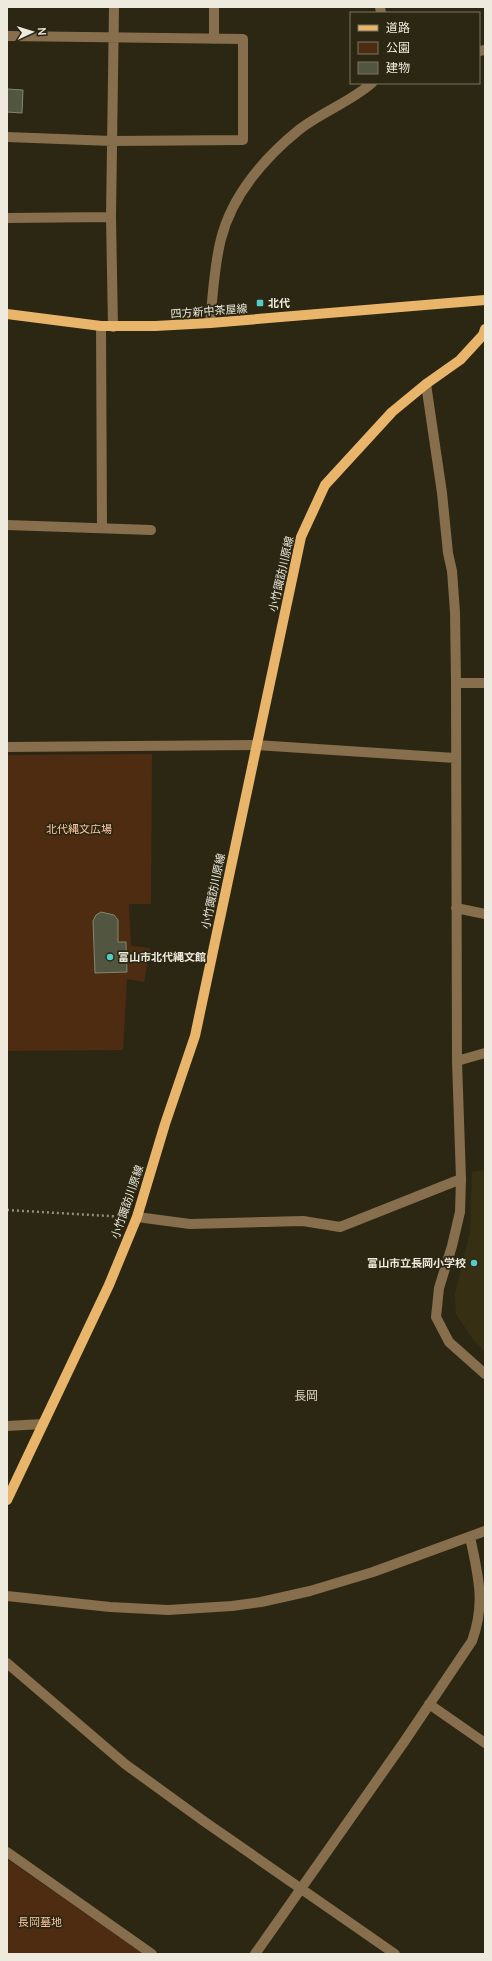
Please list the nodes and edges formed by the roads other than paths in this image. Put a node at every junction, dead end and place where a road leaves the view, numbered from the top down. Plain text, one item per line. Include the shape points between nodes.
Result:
1 (114, 7) edge
2 (214, 7) edge
3 (7, 36) edge
4 (113, 38) junction
5 (214, 39) junction
6 (371, 84) edge
7 (7, 137) edge
8 (112, 141) junction
9 (111, 217) junction
10 (7, 218) edge
11 (485, 300) edge
12 (7, 314) edge
13 (210, 323) junction
14 (102, 326) junction
15 (114, 327) junction
16 (485, 329) edge
17 (426, 384) junction
18 (7, 525) edge
19 (102, 527) junction
20 (151, 530) dead end
21 (456, 683) junction
22 (485, 683) edge
23 (256, 745) junction
24 (7, 747) edge
25 (455, 758) junction
26 (456, 908) junction
27 (485, 914) edge
28 (485, 1053) edge
29 (457, 1061) junction
30 (461, 1179) junction
31 (137, 1217) junction
32 (485, 1374) edge
33 (43, 1424) junction
34 (7, 1426) edge
35 (7, 1500) edge
36 (485, 1531) edge
37 (470, 1537) junction
38 (7, 1596) edge
39 (482, 1603) edge
40 (7, 1663) edge
41 (429, 1704) junction
42 (485, 1743) edge
43 (7, 1852) edge
44 (301, 1889) junction
45 (152, 1954) edge
46 (255, 1954) edge
47 (395, 1954) edge

1 - 4 street
2 - 5 street
3 - 4 street
4 - 5 street
4 - 8 street
5 - 8 street via 243,39 243,140
6 - 13 street via 301,129 268,159 235,201 221,238
7 - 8 street
8 - 9 street
9 - 10 street
9 - 15 street
11 - 13 main road, 四方新中茶屋線
12 - 14 main road, 四方新中茶屋線
13 - 15 main road, 四方新中茶屋線
14 - 15 main road, 四方新中茶屋線
14 - 19 street
16 - 17 main road, 小竹諏訪川原線 via 483,335 460,360
17 - 21 street via 452,571
17 - 23 main road, 小竹諏訪川原線 via 392,412 325,485 301,537
18 - 19 street
19 - 20 street
21 - 22 street
21 - 25 street
23 - 24 street
23 - 25 street
23 - 31 main road, 小竹諏訪川原線 via 195,1036
25 - 26 street
26 - 27 street
26 - 29 street
28 - 29 street
29 - 30 street
30 - 31 street via 340,1227 303,1221 190,1224
30 - 32 street via 460,1212 439,1288 436,1317 449,1342
31 - 33 main road, 小竹諏訪川原線 via 109,1285
33 - 34 street
33 - 35 main road, 小竹諏訪川原線
36 - 37 street
37 - 38 street via 373,1572 310,1591 232,1606 168,1610 110,1607
37 - 39 street
39 - 41 street via 472,1641
40 - 44 street via 125,1764
41 - 42 street
41 - 44 street
43 - 45 street
44 - 46 street
44 - 47 street

